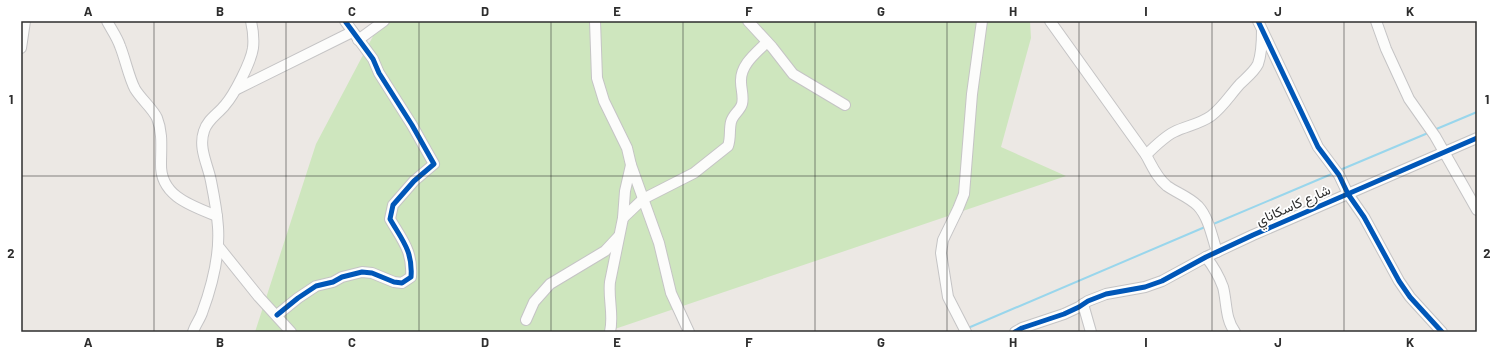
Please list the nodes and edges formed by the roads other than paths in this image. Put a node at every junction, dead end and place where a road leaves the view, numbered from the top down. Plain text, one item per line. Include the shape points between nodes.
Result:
1 (107, 21) edge
2 (251, 21) edge
3 (345, 21) edge
4 (384, 21) edge
5 (595, 21) edge
6 (748, 21) edge
7 (982, 21) edge
8 (1050, 21) edge
9 (1376, 21) edge
10 (1260, 25) edge
11 (24, 28) edge
12 (352, 32) junction
13 (358, 40) junction
14 (767, 42) junction
15 (21, 48) edge
16 (237, 89) junction
17 (845, 105) dead end
18 (1477, 138) edge
19 (1444, 152) junction
20 (1146, 155) junction
21 (631, 165) junction
22 (1348, 194) junction
23 (643, 199) junction
24 (1477, 210) edge
25 (217, 216) junction
26 (622, 218) junction
27 (619, 236) junction
28 (218, 246) junction
29 (1217, 252) junction
30 (1206, 257) junction
31 (1083, 304) junction
32 (277, 315) junction
33 (526, 320) dead end
34 (193, 332) edge
35 (291, 332) edge
36 (610, 332) edge
37 (689, 332) edge
38 (966, 332) edge
39 (1015, 332) edge
40 (1091, 332) edge
41 (1235, 332) edge
42 (1442, 332) edge

1 - 25 street via 119,43 134,87 156,117 162,145 160,165 169,189 179,200
2 - 16 street via 252,50
3 - 12 street
4 - 13 street
5 - 21 street via 597,78 604,101 625,144
6 - 14 street
7 - 38 street via 972,94 964,194 943,240 941,253 948,297
8 - 20 street
9 - 19 street via 1409,99
10 - 20 street via 1261,55 1254,71 1210,117 1174,132
10 - 22 street via 1318,147 1339,175
11 - 15 street
12 - 13 street
12 - 16 street
13 - 32 street via 395,95 434,164 414,181 393,205 390,219 406,246 412,264 411,277 402,283 372,273 362,272 342,277 316,286
14 - 17 street via 793,74
14 - 23 street via 746,64 742,72 743,102 733,117 728,146 694,173
16 - 25 street via 204,130 202,143
18 - 19 street, شارع كاسكاناي
19 - 22 street, شارع كاسكاناي
19 - 24 street
20 - 29 street via 1166,185 1199,207 1205,216
21 - 23 street
21 - 26 street
22 - 29 street, شارع كاسكاناي
22 - 42 street via 1364,217 1399,281
23 - 26 street
23 - 37 street via 659,243 671,294
25 - 28 street
26 - 27 street
27 - 33 street via 605,251 550,284 534,302
27 - 36 street via 609,292 612,313
28 - 32 street
28 - 34 street via 211,286
29 - 30 street, شارع كاسكاناي
30 - 31 street, شارع كاسكاناي via 1162,281 1145,287 1106,294
30 - 41 street via 1222,287 1228,319
31 - 39 street, شارع كاسكاناي via 1064,314
31 - 40 street
32 - 35 street

